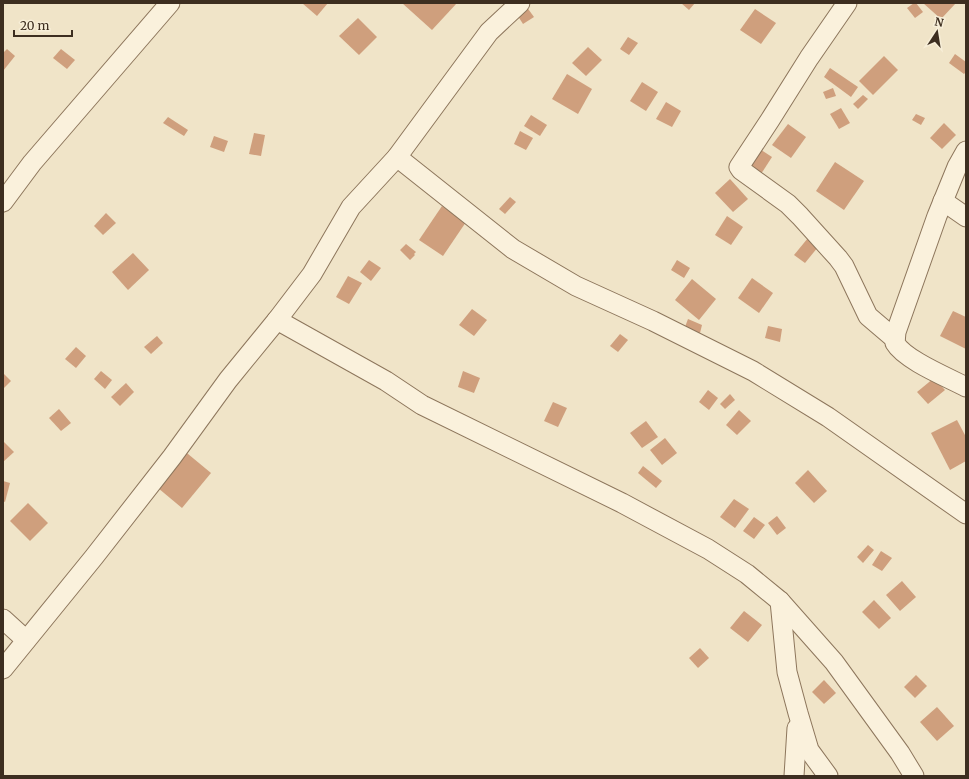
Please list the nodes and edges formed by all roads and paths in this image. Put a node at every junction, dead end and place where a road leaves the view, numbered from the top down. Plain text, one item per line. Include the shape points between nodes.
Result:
1 (170, 3) edge
2 (520, 3) edge
3 (846, 3) edge
4 (966, 151) edge
5 (397, 157) junction
6 (943, 201) junction
7 (3, 202) edge
8 (966, 217) edge
9 (277, 320) junction
10 (895, 339) junction
11 (966, 387) edge
12 (966, 514) edge
13 (780, 601) junction
14 (3, 619) edge
15 (26, 640) junction
16 (3, 669) edge
17 (798, 713) junction
18 (794, 776) edge
19 (828, 776) edge
20 (914, 776) edge

1 - 7 street via 32,163
2 - 5 street via 489,32
3 - 10 street via 739,166 788,204 815,232 844,266 868,316
4 - 6 street
5 - 9 street via 351,207 312,274
5 - 12 street via 513,249 576,286 753,371 828,417
6 - 8 street
6 - 10 street
9 - 13 street via 386,381 422,406 622,502 708,549 747,574
9 - 15 street via 228,380 98,552
10 - 11 street via 898,349
13 - 17 street via 788,672
13 - 20 street via 834,662
14 - 15 street
15 - 16 street
17 - 18 street
17 - 19 street via 809,750

